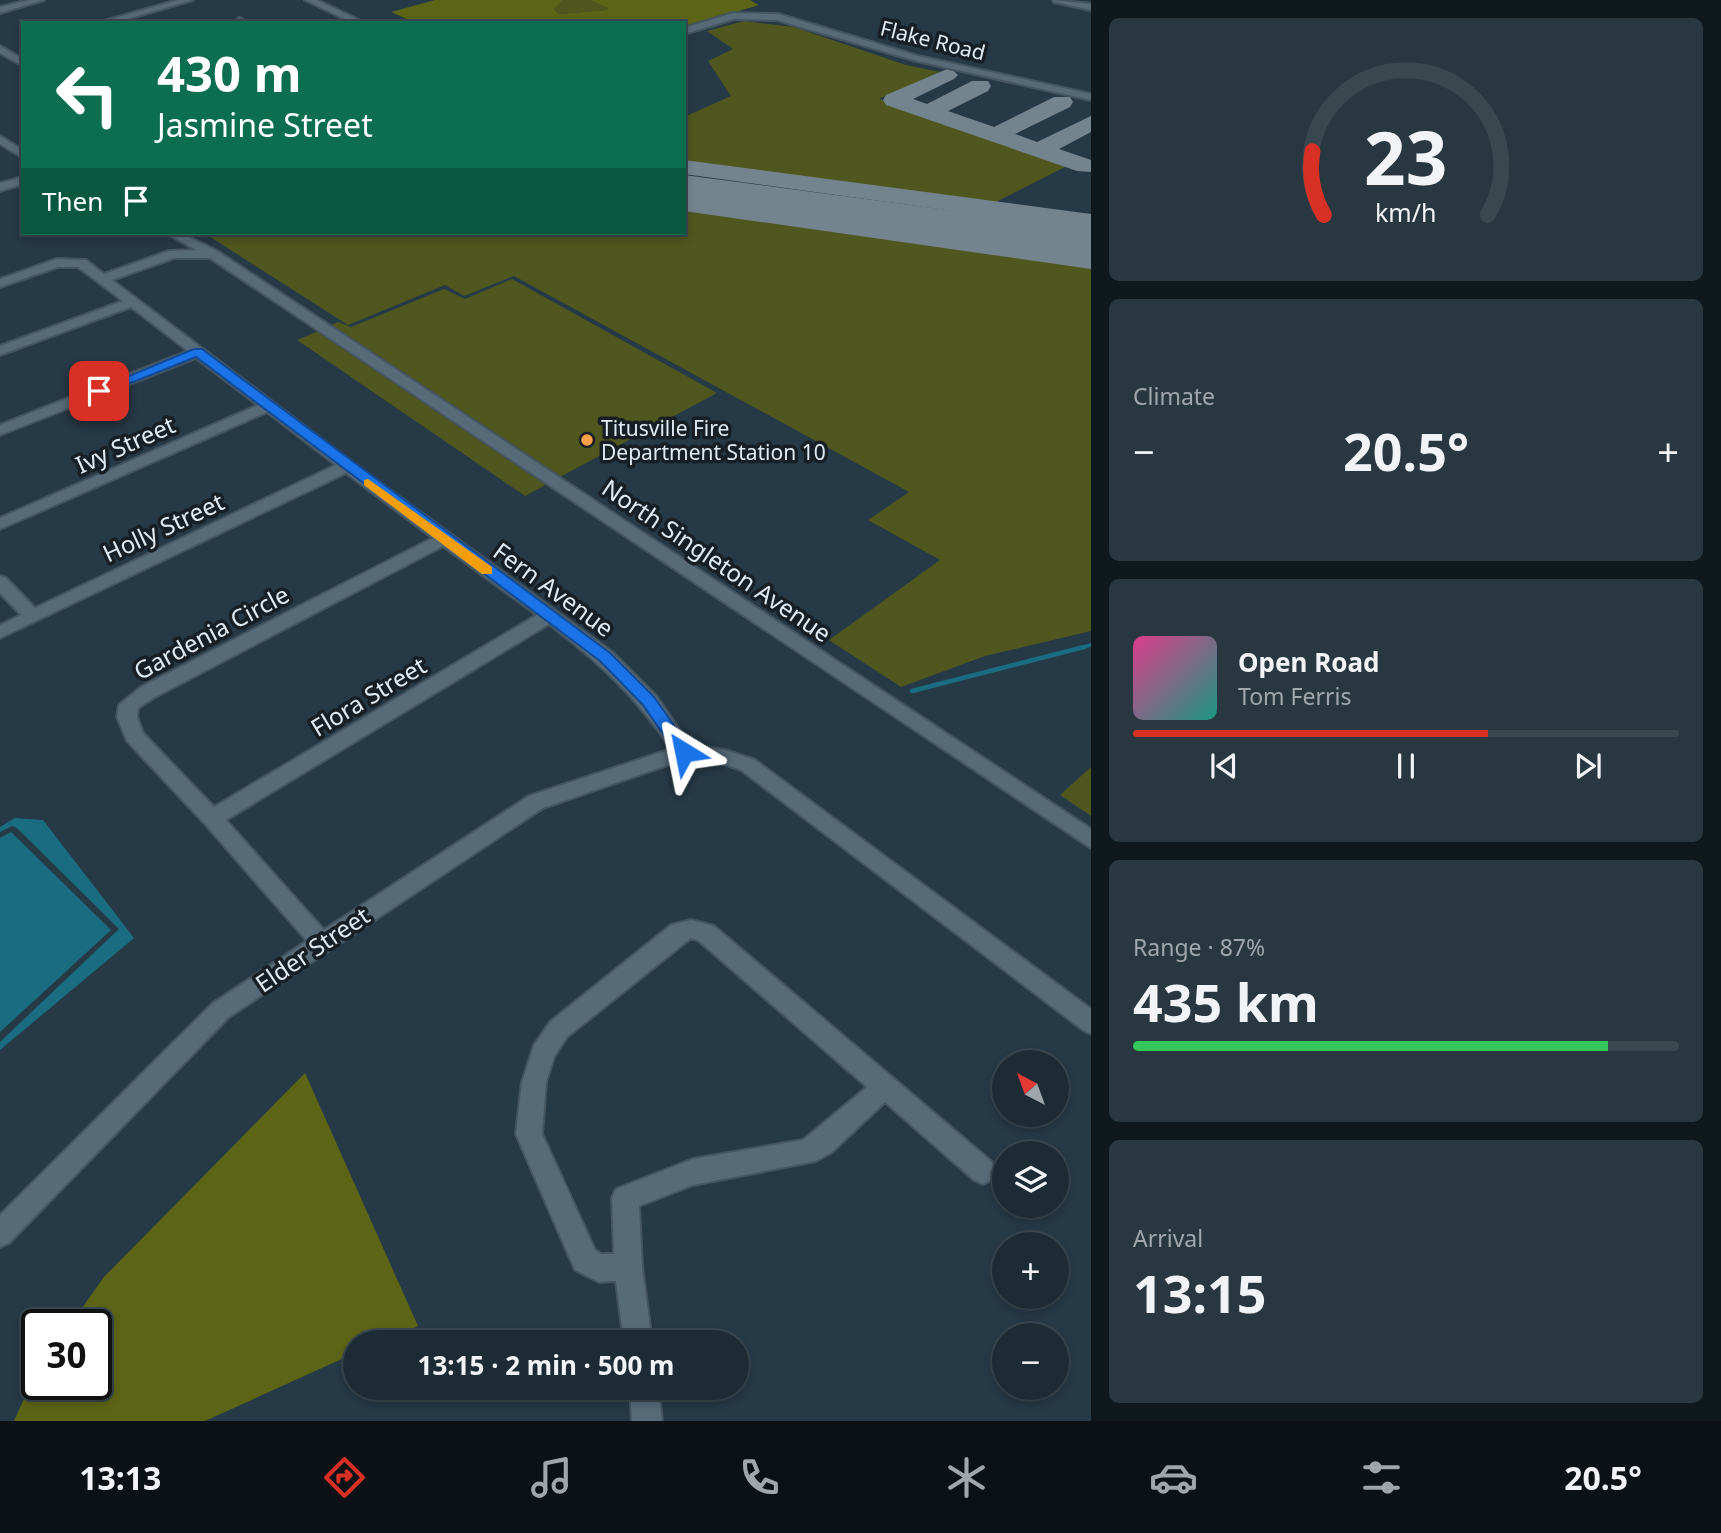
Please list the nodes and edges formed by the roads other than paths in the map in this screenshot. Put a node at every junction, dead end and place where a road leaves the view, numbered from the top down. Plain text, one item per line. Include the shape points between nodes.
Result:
1 (40, 0) edge
2 (189, 0) edge
3 (309, 0) edge
4 (1057, 0) edge
5 (1091, 7) edge
6 (0, 10) edge
7 (109, 21) edge
8 (357, 21) edge
9 (686, 30) edge
10 (11, 45) dead end
11 (0, 48) edge
12 (21, 62) edge
13 (1091, 97) edge
14 (0, 139) edge
15 (21, 154) edge
16 (0, 159) edge
17 (21, 181) edge
18 (0, 187) edge
19 (178, 235) edge
20 (173, 254) junction
21 (213, 254) junction
22 (103, 279) junction
23 (0, 283) edge
24 (133, 302) junction
25 (0, 351) edge
26 (198, 352) junction
27 (269, 406) junction
28 (0, 430) edge
29 (347, 466) junction
30 (0, 524) edge
31 (443, 539) junction
32 (0, 582) edge
33 (32, 617) junction
34 (550, 617) junction
35 (0, 632) edge
36 (684, 752) junction
37 (212, 818) junction
38 (1091, 840) edge
39 (321, 942) junction
40 (1091, 1023) edge
41 (884, 1087) junction
42 (983, 1171) dead end
43 (0, 1234) edge
44 (628, 1267) junction
45 (636, 1330) edge
46 (645, 1400) edge
47 (647, 1421) edge

1 - 6 street
2 - 7 street
3 - 8 street
4 - 5 street
9 - 13 street, Flake Road via 733,16 778,17 916,58
10 - 11 street
11 - 12 street
14 - 15 street
15 - 16 street
17 - 18 street
19 - 20 street
19 - 21 street, North Singleton Avenue
20 - 21 street
20 - 22 street
21 - 38 street, North Singleton Avenue
22 - 23 street, Fern Avenue via 81,263 57,263
22 - 24 street, Fern Avenue
24 - 25 street
24 - 26 street, Fern Avenue
26 - 27 street, Fern Avenue
26 - 28 street
27 - 29 street, Fern Avenue
27 - 30 street, Ivy Street
29 - 31 street, Fern Avenue
29 - 33 street, Holly Street
31 - 34 street, Fern Avenue
31 - 37 street, Gardenia Circle via 129,705 127,718 134,736
32 - 33 street
33 - 35 street, Holly Street
34 - 36 street, Fern Avenue via 605,657 649,701
34 - 37 street, Flora Street
36 - 39 street, Elder Street via 536,802
36 - 40 street via 748,765
37 - 39 street, Gardenia Circle
39 - 43 street, Elder Street via 221,1010
41 - 42 street
41 - 44 street via 807,1152 693,1172 625,1198
41 - 44 street via 706,933 679,932 559,1029 543,1054 534,1083 529,1134 585,1260 599,1268
44 - 45 street
46 - 47 street

